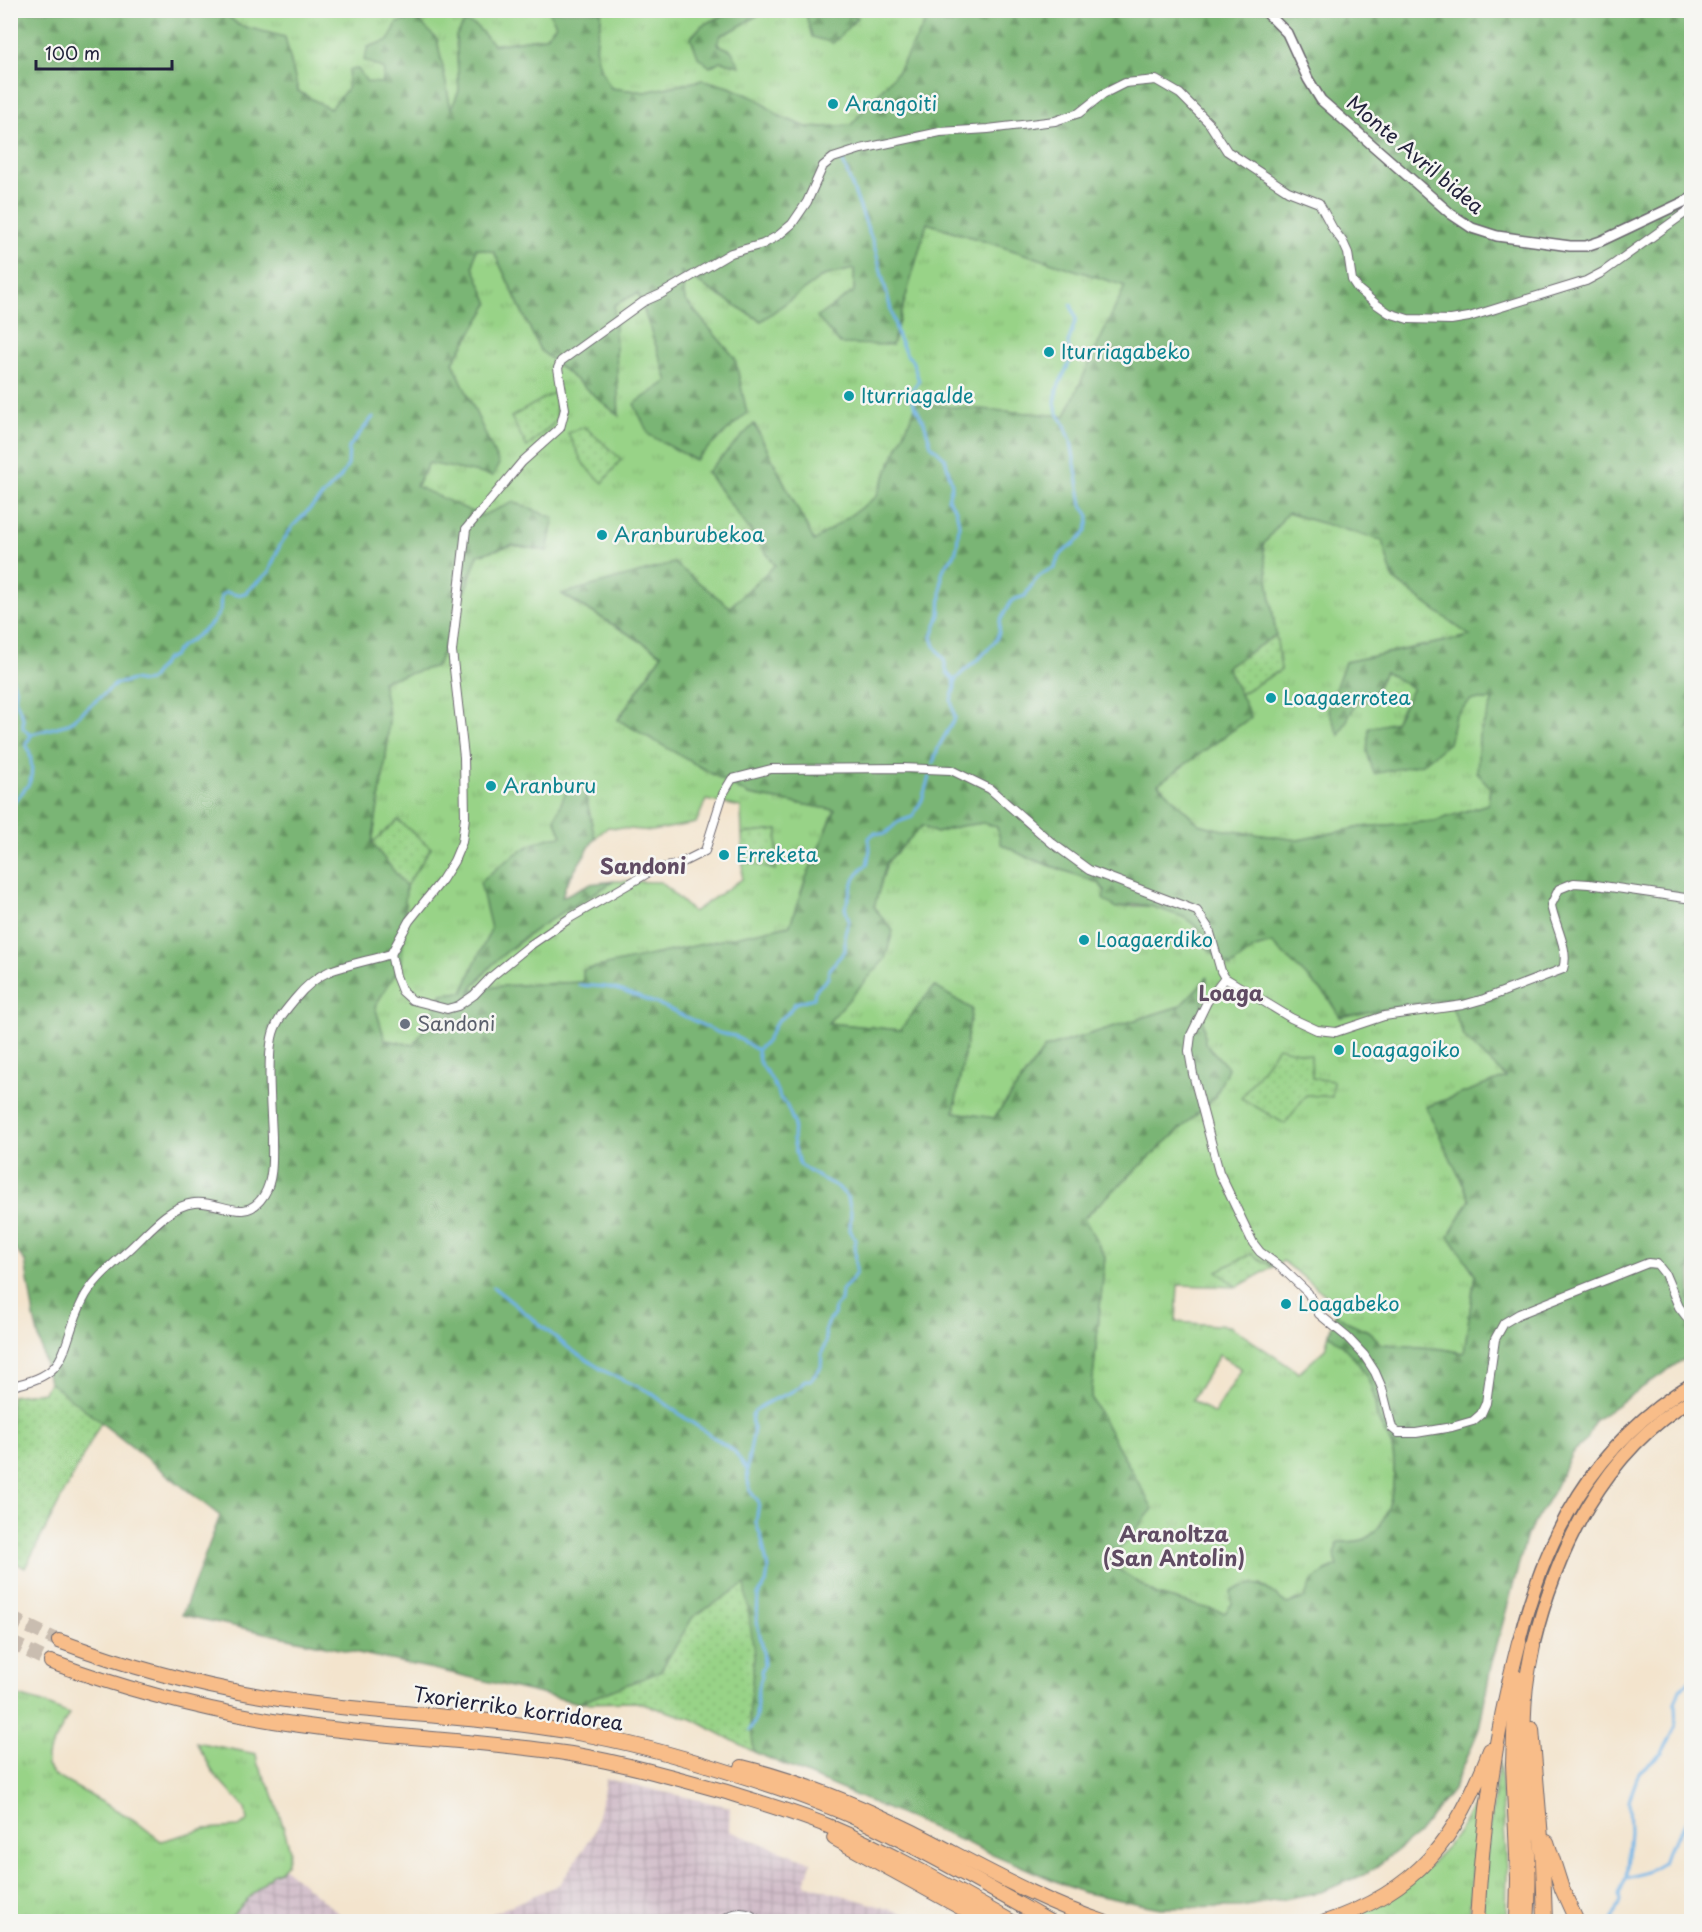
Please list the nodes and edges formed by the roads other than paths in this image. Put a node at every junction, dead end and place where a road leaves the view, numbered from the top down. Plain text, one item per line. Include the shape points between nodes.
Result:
1 (1264, 10) edge
2 (1692, 198) edge
3 (1692, 208) edge
4 (1692, 899) edge
5 (391, 954) junction
6 (1225, 978) junction
7 (1692, 1324) edge
8 (1692, 1384) edge
9 (10, 1386) edge
10 (1692, 1399) edge
11 (59, 1641) tunnel mouth
12 (1526, 1644) junction
13 (51, 1662) tunnel mouth
14 (1498, 1732) junction
15 (667, 1752) junction
16 (1536, 1792) junction
17 (753, 1800) junction
18 (721, 1922) edge
19 (760, 1922) edge
20 (987, 1922) edge
21 (1012, 1922) edge
22 (1050, 1922) edge
23 (1104, 1922) edge
24 (1325, 1922) edge
25 (1476, 1922) edge
26 (1517, 1922) edge
27 (1527, 1922) edge
28 (1545, 1922) edge
29 (1577, 1922) edge

1 - 2 street, Monte Avril bidea via 1287,33 1321,100 1472,228 1497,236 1586,246
3 - 5 street via 1620,262 1586,281 1469,317 1408,319 1389,313 1358,289 1352,280 1348,253 1319,203 1288,191 1227,151 1209,123 1180,94 1156,80 1125,83 1078,113 1055,121 940,132 833,158 823,166 792,224 779,235 730,253 643,302 561,361 558,368 565,409 560,428 522,462 466,529 452,651 464,757 462,842 442,880 409,921
4 - 6 street via 1574,883 1559,889 1551,904 1564,951 1563,969 1473,1002 1384,1016 1336,1032 1317,1030 1291,1018
5 - 6 street via 402,991 412,1000 447,1009 458,1006 529,946 570,918 653,870 679,864 705,851 723,794 732,779 771,769 902,768 951,770 990,789 1089,870 1197,911 1206,922
5 - 9 street via 328,972 305,987 281,1017 272,1038 269,1184 257,1204 239,1210 194,1203 174,1211 83,1298 60,1362 40,1378
6 - 7 street via 1207,1002 1191,1035 1189,1051 1219,1172 1260,1252 1308,1293 1319,1314 1364,1355 1382,1388 1392,1428 1398,1433 1473,1421 1486,1403 1495,1339 1504,1323 1648,1263 1657,1264 1665,1274 1679,1307
8 - 12 main road via 1632,1429 1584,1487 1541,1566 1531,1597
10 - 12 main road via 1641,1438 1586,1509 1568,1542
11 - 15 highway, Txorierriko korridorea via 162,1674 250,1694 576,1732
12 - 14 highway
12 - 16 highway
12 - 26 highway via 1514,1708
12 - 27 highway via 1523,1740
13 - 17 highway, Txorierriko korridorea via 134,1690 227,1713 572,1755 661,1774
14 - 24 highway via 1475,1790 1432,1857 1386,1894
14 - 25 highway
15 - 22 highway, Txorierriko korridorea via 776,1786 837,1810 912,1846
15 - 23 highway via 775,1775 827,1794 1011,1883
16 - 28 highway
16 - 29 highway via 1547,1840
17 - 20 highway via 838,1840
17 - 21 highway, Txorierriko korridorea via 865,1843
18 - 19 street via 738,1912

